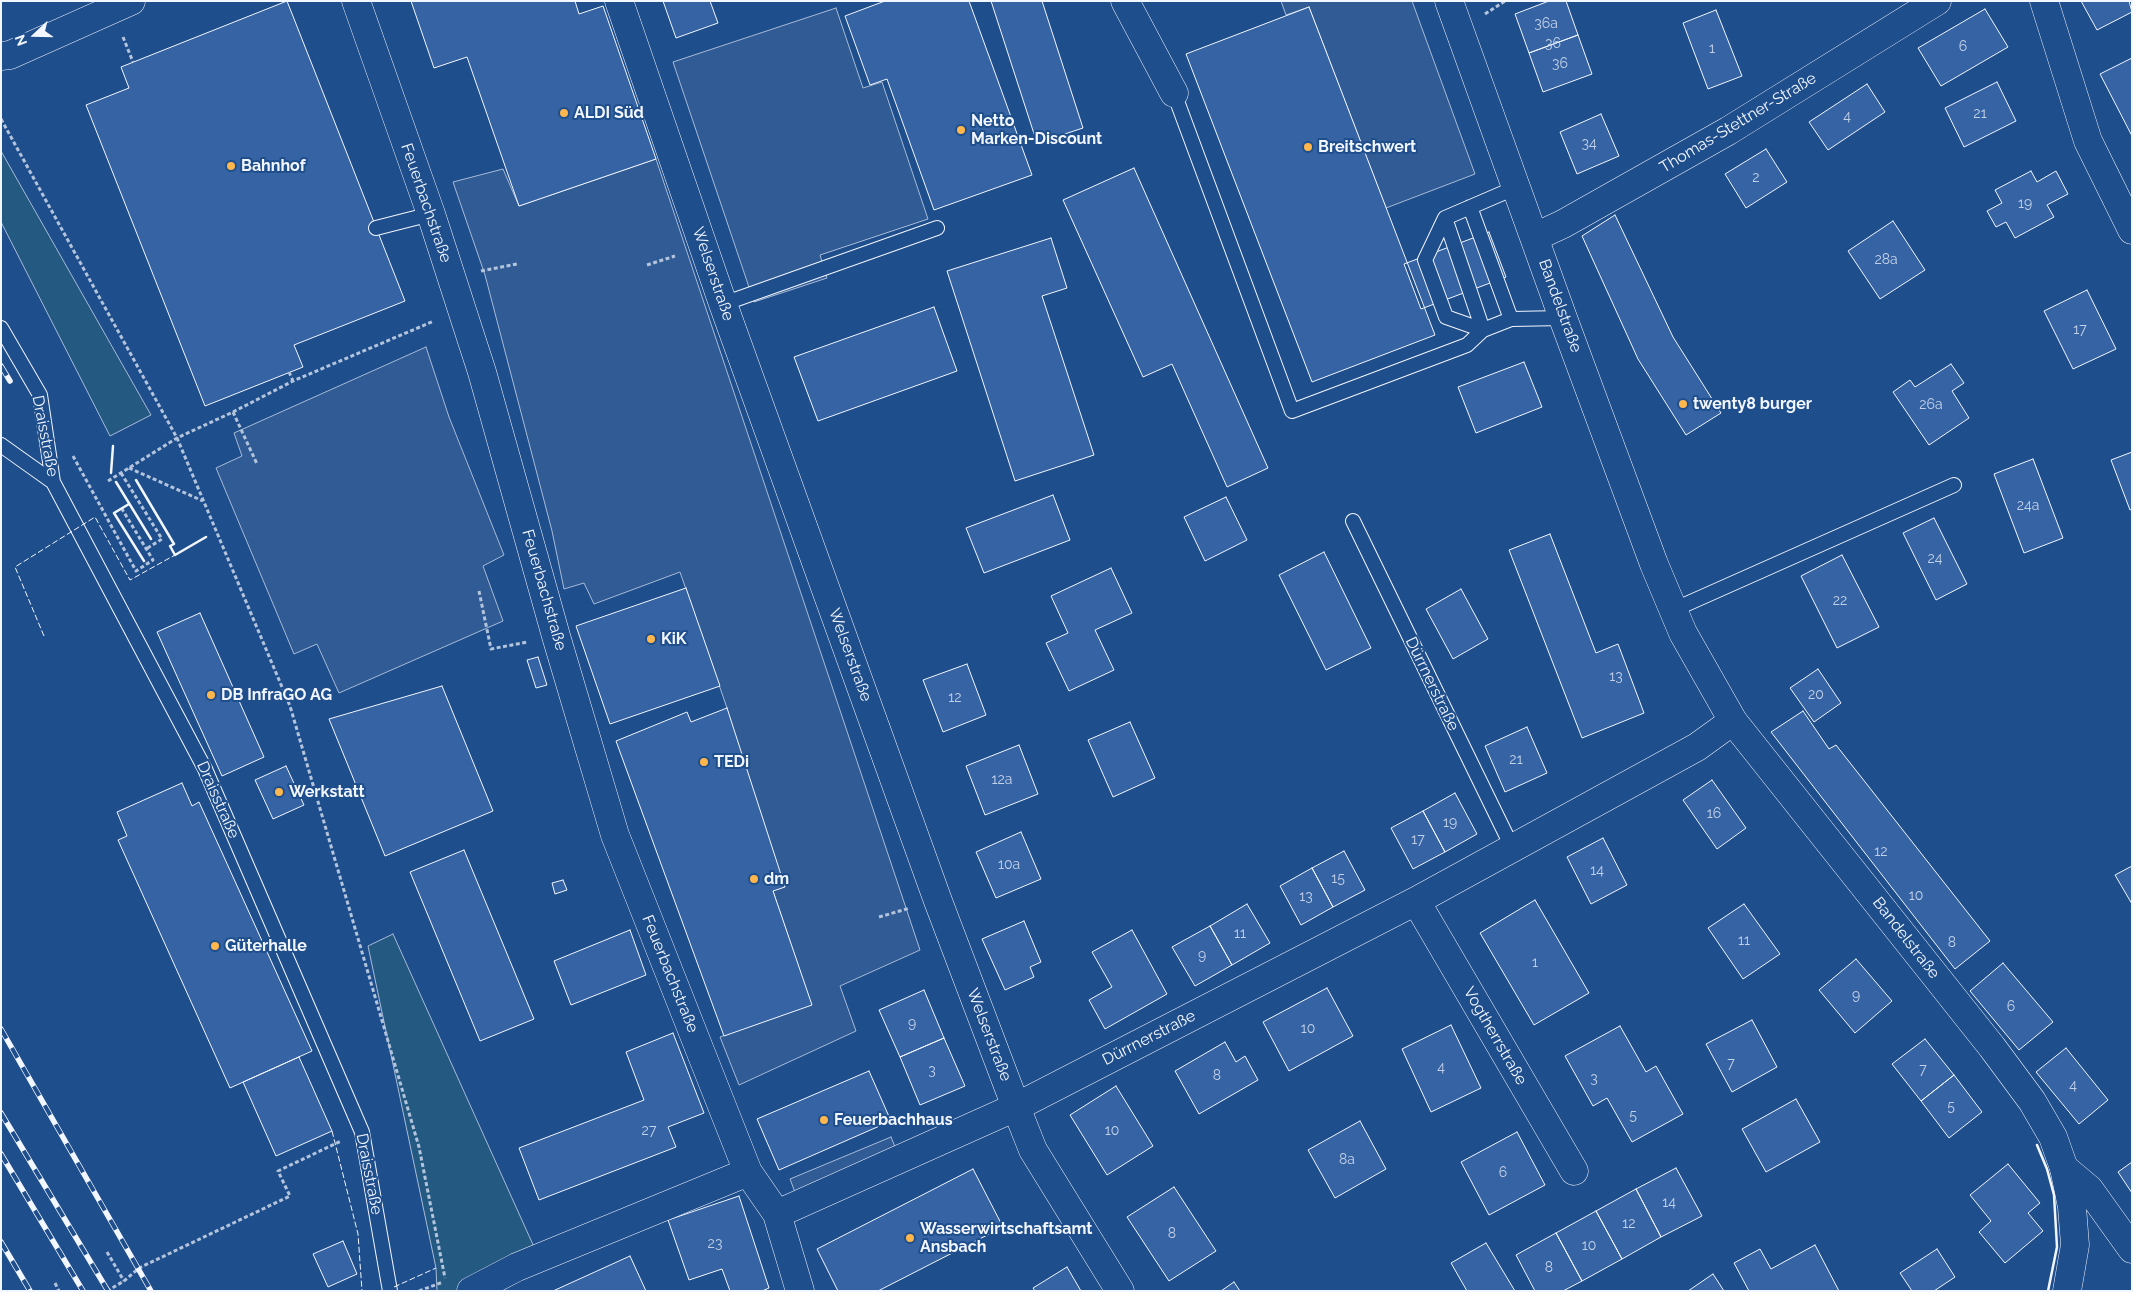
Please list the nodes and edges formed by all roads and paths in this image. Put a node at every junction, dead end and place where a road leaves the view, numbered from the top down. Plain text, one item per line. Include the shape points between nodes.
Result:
1 (131, 1) edge
2 (356, 1) edge
3 (619, 1) edge
4 (1125, 1) edge
5 (1449, 1) edge
6 (1937, 1) edge
7 (2044, 1) edge
8 (1, 56) edge
9 (1174, 93) joint
10 (1, 118) edge
11 (1517, 187) junction
12 (1470, 207) junction
13 (431, 214) junction
14 (1445, 218) junction
15 (376, 228) dead end
16 (937, 228) dead end
17 (2132, 230) edge
18 (1535, 237) junction
19 (517, 264) dead end
20 (451, 278) junction
21 (723, 304) junction
22 (462, 309) junction
23 (1563, 318) junction
24 (1511, 319) junction
25 (1, 328) edge
26 (1484, 330) junction
27 (289, 372) dead end
28 (293, 381) junction
29 (233, 412) junction
30 (177, 438) junction
31 (1, 445) edge
32 (72, 454) dead end
33 (257, 464) dead end
34 (129, 468) junction
35 (121, 473) junction
36 (108, 481) dead end
37 (53, 482) junction
38 (1954, 485) dead end
39 (203, 501) junction
40 (122, 509) dead end
41 (1353, 521) dead end
42 (146, 548) junction
43 (479, 591) dead end
44 (1673, 610) junction
45 (556, 636) junction
46 (1733, 721) junction
47 (1512, 847) junction
48 (1416, 901) junction
49 (1016, 1107) junction
50 (362, 1132) junction
51 (2064, 1168) junction
52 (1574, 1171) dead end
53 (748, 1172) junction
54 (777, 1214) junction
55 (2132, 1249) edge
56 (107, 1252) dead end
57 (124, 1281) junction
58 (55, 1283) dead end
59 (59, 1291) edge
60 (107, 1291) edge
61 (390, 1291) edge
62 (419, 1291) edge
63 (471, 1291) edge
64 (800, 1291) edge
65 (1120, 1291) edge
66 (2067, 1291) edge

1 - 8 street
2 - 13 street, Feuerbachstraße
3 - 21 street, Welserstraße
4 - 9 street
5 - 11 street, Bandelstraße
6 - 18 street, Thomas-Stettner-Straße via 1728,131
7 - 17 street via 2088,141
9 - 26 lane via 1292,411 1467,345
10 - 30 path
11 - 12 lane
11 - 18 street, Bandelstraße
12 - 14 lane
12 - 24 lane
13 - 15 lane
13 - 20 street, Feuerbachstraße
14 - 26 lane
14 - 26 lane via 1425,260 1446,317
16 - 21 lane
18 - 23 street, Bandelstraße
19 - 20 path
20 - 22 street, Feuerbachstraße
21 - 49 street, Welserstraße
22 - 28 path
22 - 45 street, Feuerbachstraße
23 - 24 lane
23 - 44 street, Bandelstraße
24 - 26 lane
25 - 37 lane, Draisstraße via 40,395
27 - 28 path
28 - 29 path
29 - 30 path
29 - 33 path
30 - 34 path
30 - 39 path
31 - 37 lane
32 - 42 path via 136,571 153,560
34 - 35 path
34 - 39 path
35 - 36 path
35 - 42 path via 162,539
37 - 50 lane, Draisstraße via 205,769
38 - 44 lane
39 - 62 path via 290,706 419,1147 446,1281
40 - 42 path
41 - 47 lane, Dürrnerstraße
43 - 45 path via 490,649
44 - 46 street, Bandelstraße via 1683,634
45 - 53 street, Feuerbachstraße via 615,835
46 - 47 street, Dürrnerstraße via 1697,747
46 - 51 street, Bandelstraße via 1998,1055 2040,1115
47 - 48 street, Dürrnerstraße
48 - 49 street, Dürrnerstraße
48 - 52 street, Vogtherrstraße
49 - 54 street, Dürrnerstraße
49 - 65 street, Welserstraße via 1033,1150
50 - 57 path via 278,1171 290,1196 139,1268
50 - 61 lane, Draisstraße
51 - 55 street via 2089,1189
51 - 66 street, Bandelstraße via 2075,1245
53 - 54 street, Feuerbachstraße
53 - 63 street via 517,1267
54 - 64 street, Feuerbachstraße
56 - 57 path
57 - 60 path
58 - 59 path

